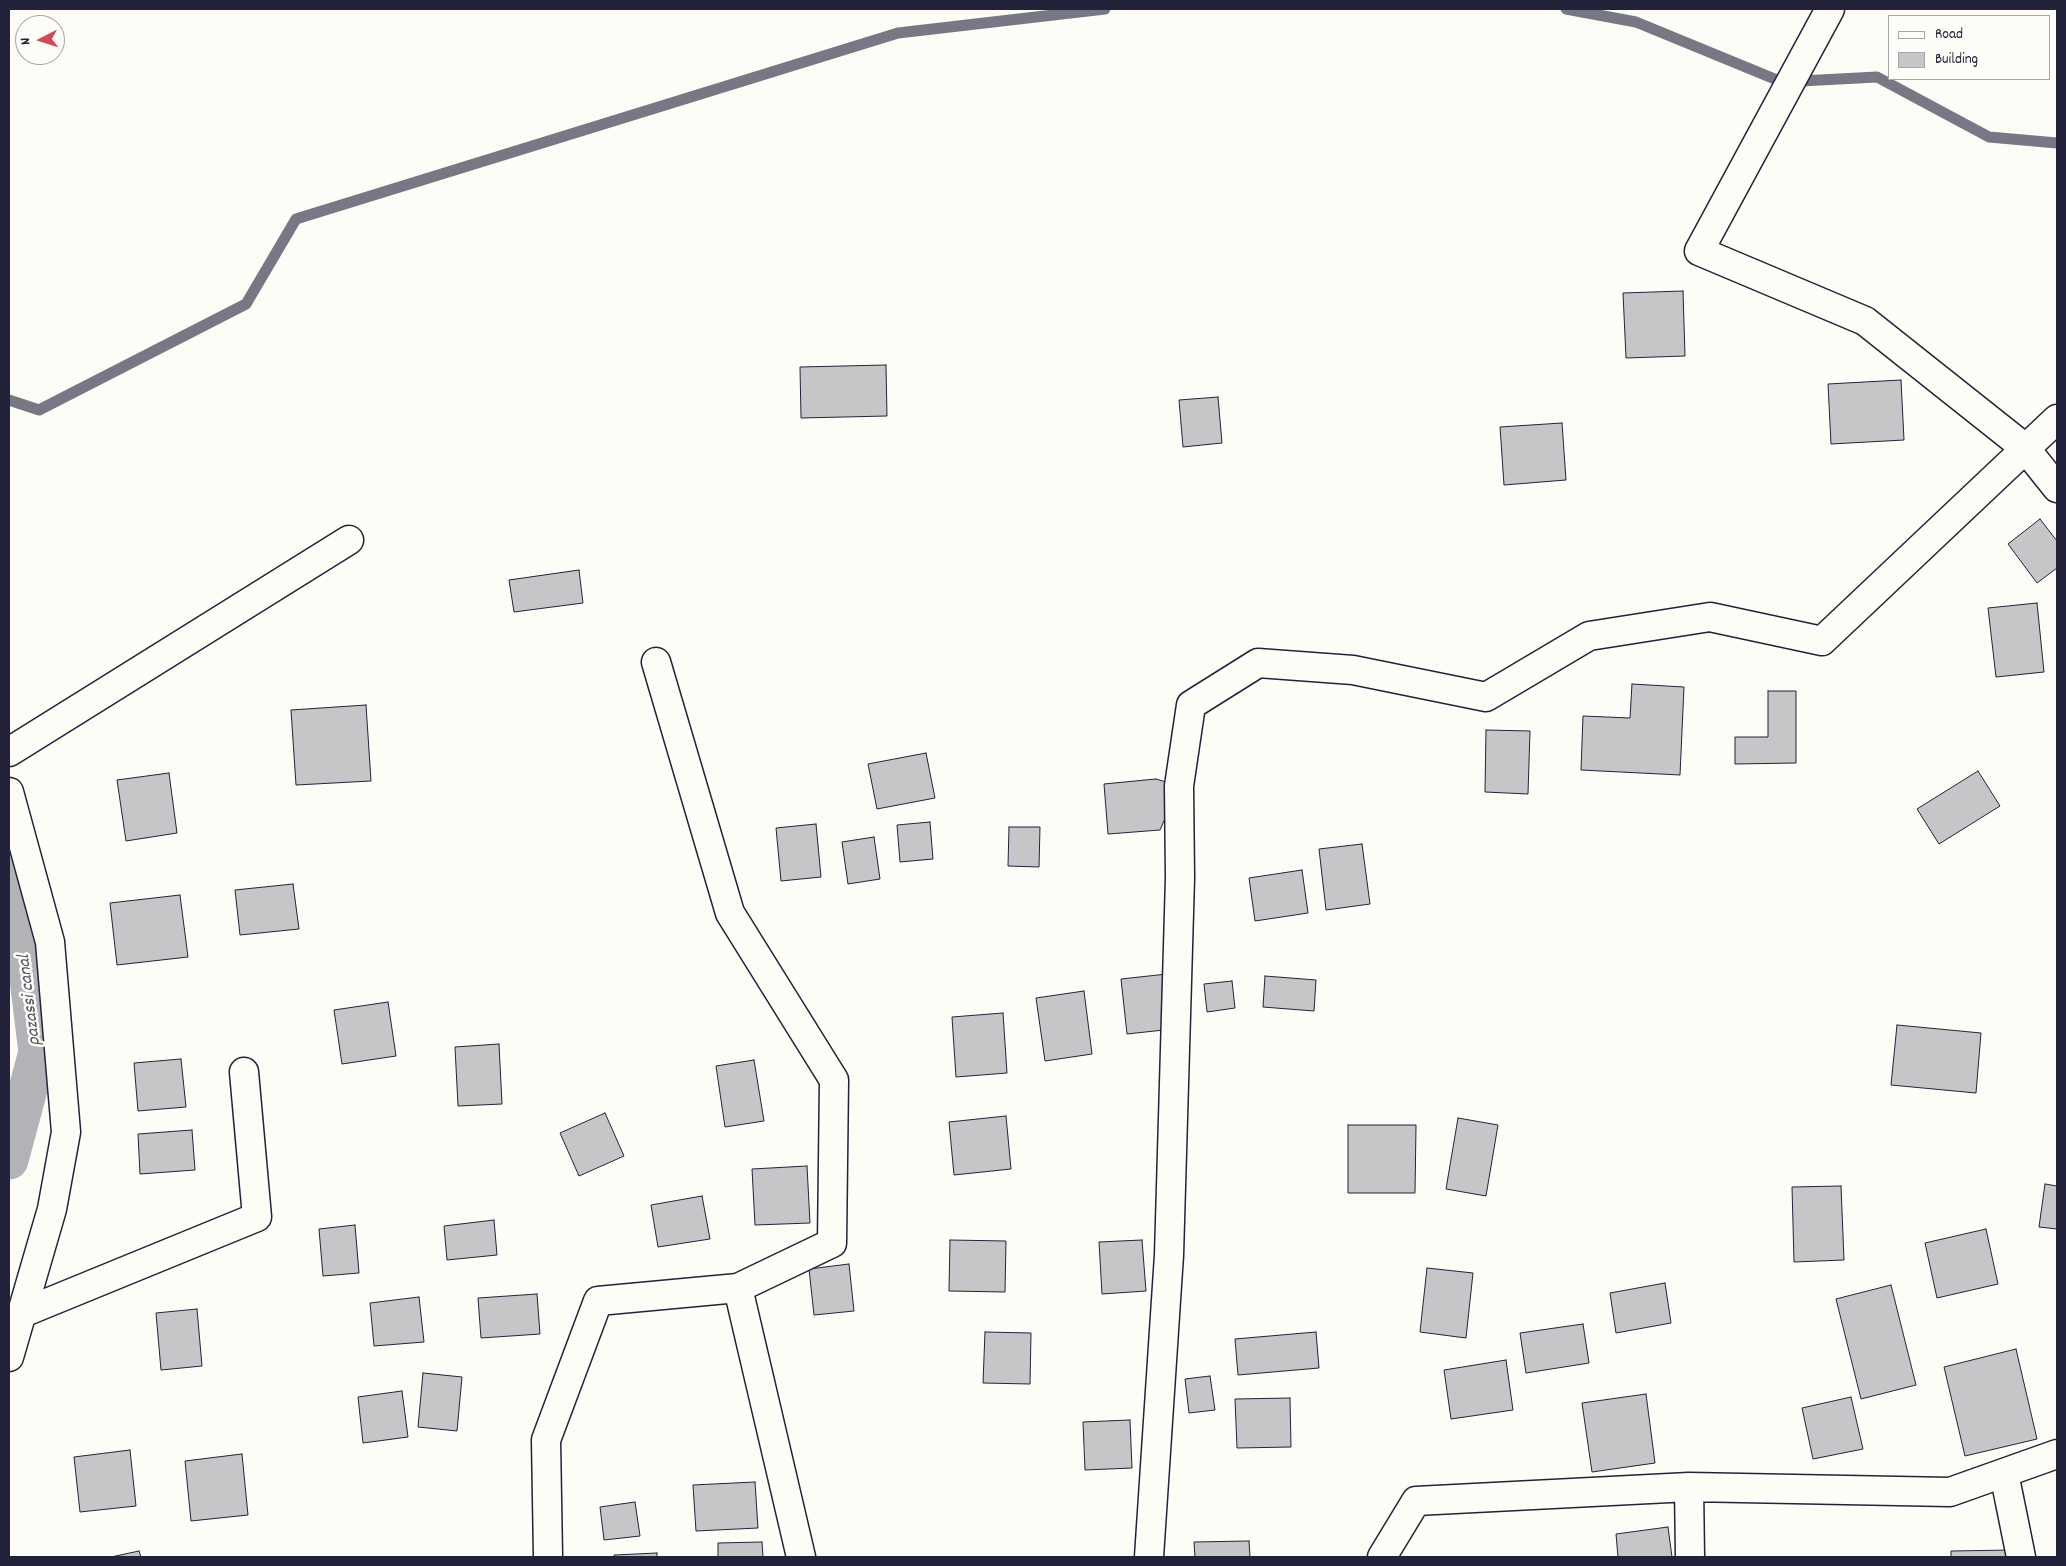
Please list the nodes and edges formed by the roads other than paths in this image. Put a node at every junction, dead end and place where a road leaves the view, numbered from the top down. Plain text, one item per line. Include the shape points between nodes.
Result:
1 (1830, 9) edge
2 (2057, 419) edge
3 (2025, 448) junction
4 (2057, 488) edge
5 (349, 540) dead end
6 (656, 662) dead end
7 (9, 752) edge
8 (9, 792) edge
9 (244, 1072) dead end
10 (738, 1288) junction
11 (20, 1314) junction
12 (9, 1357) edge
13 (2057, 1454) edge
14 (2004, 1473) junction
15 (1690, 1487) junction
16 (548, 1557) edge
17 (801, 1557) edge
18 (1149, 1557) edge
19 (1382, 1557) edge
20 (1690, 1557) edge
21 (2020, 1557) edge

1 - 3 street via 1699,251 1865,321
2 - 3 street
3 - 4 street
3 - 18 street via 1822,641 1710,617 1589,636 1486,697 1353,670 1258,662 1191,705 1179,786 1180,878 1169,1256
5 - 7 street
6 - 10 street via 730,913 834,1080 832,1243
8 - 11 street via 50,942 66,1132 52,1209
9 - 11 street via 257,1217
10 - 16 street via 598,1300 546,1440
10 - 17 street
11 - 12 street
13 - 14 street
14 - 15 street via 1950,1492
14 - 21 street
15 - 19 street via 1416,1501
15 - 20 street

